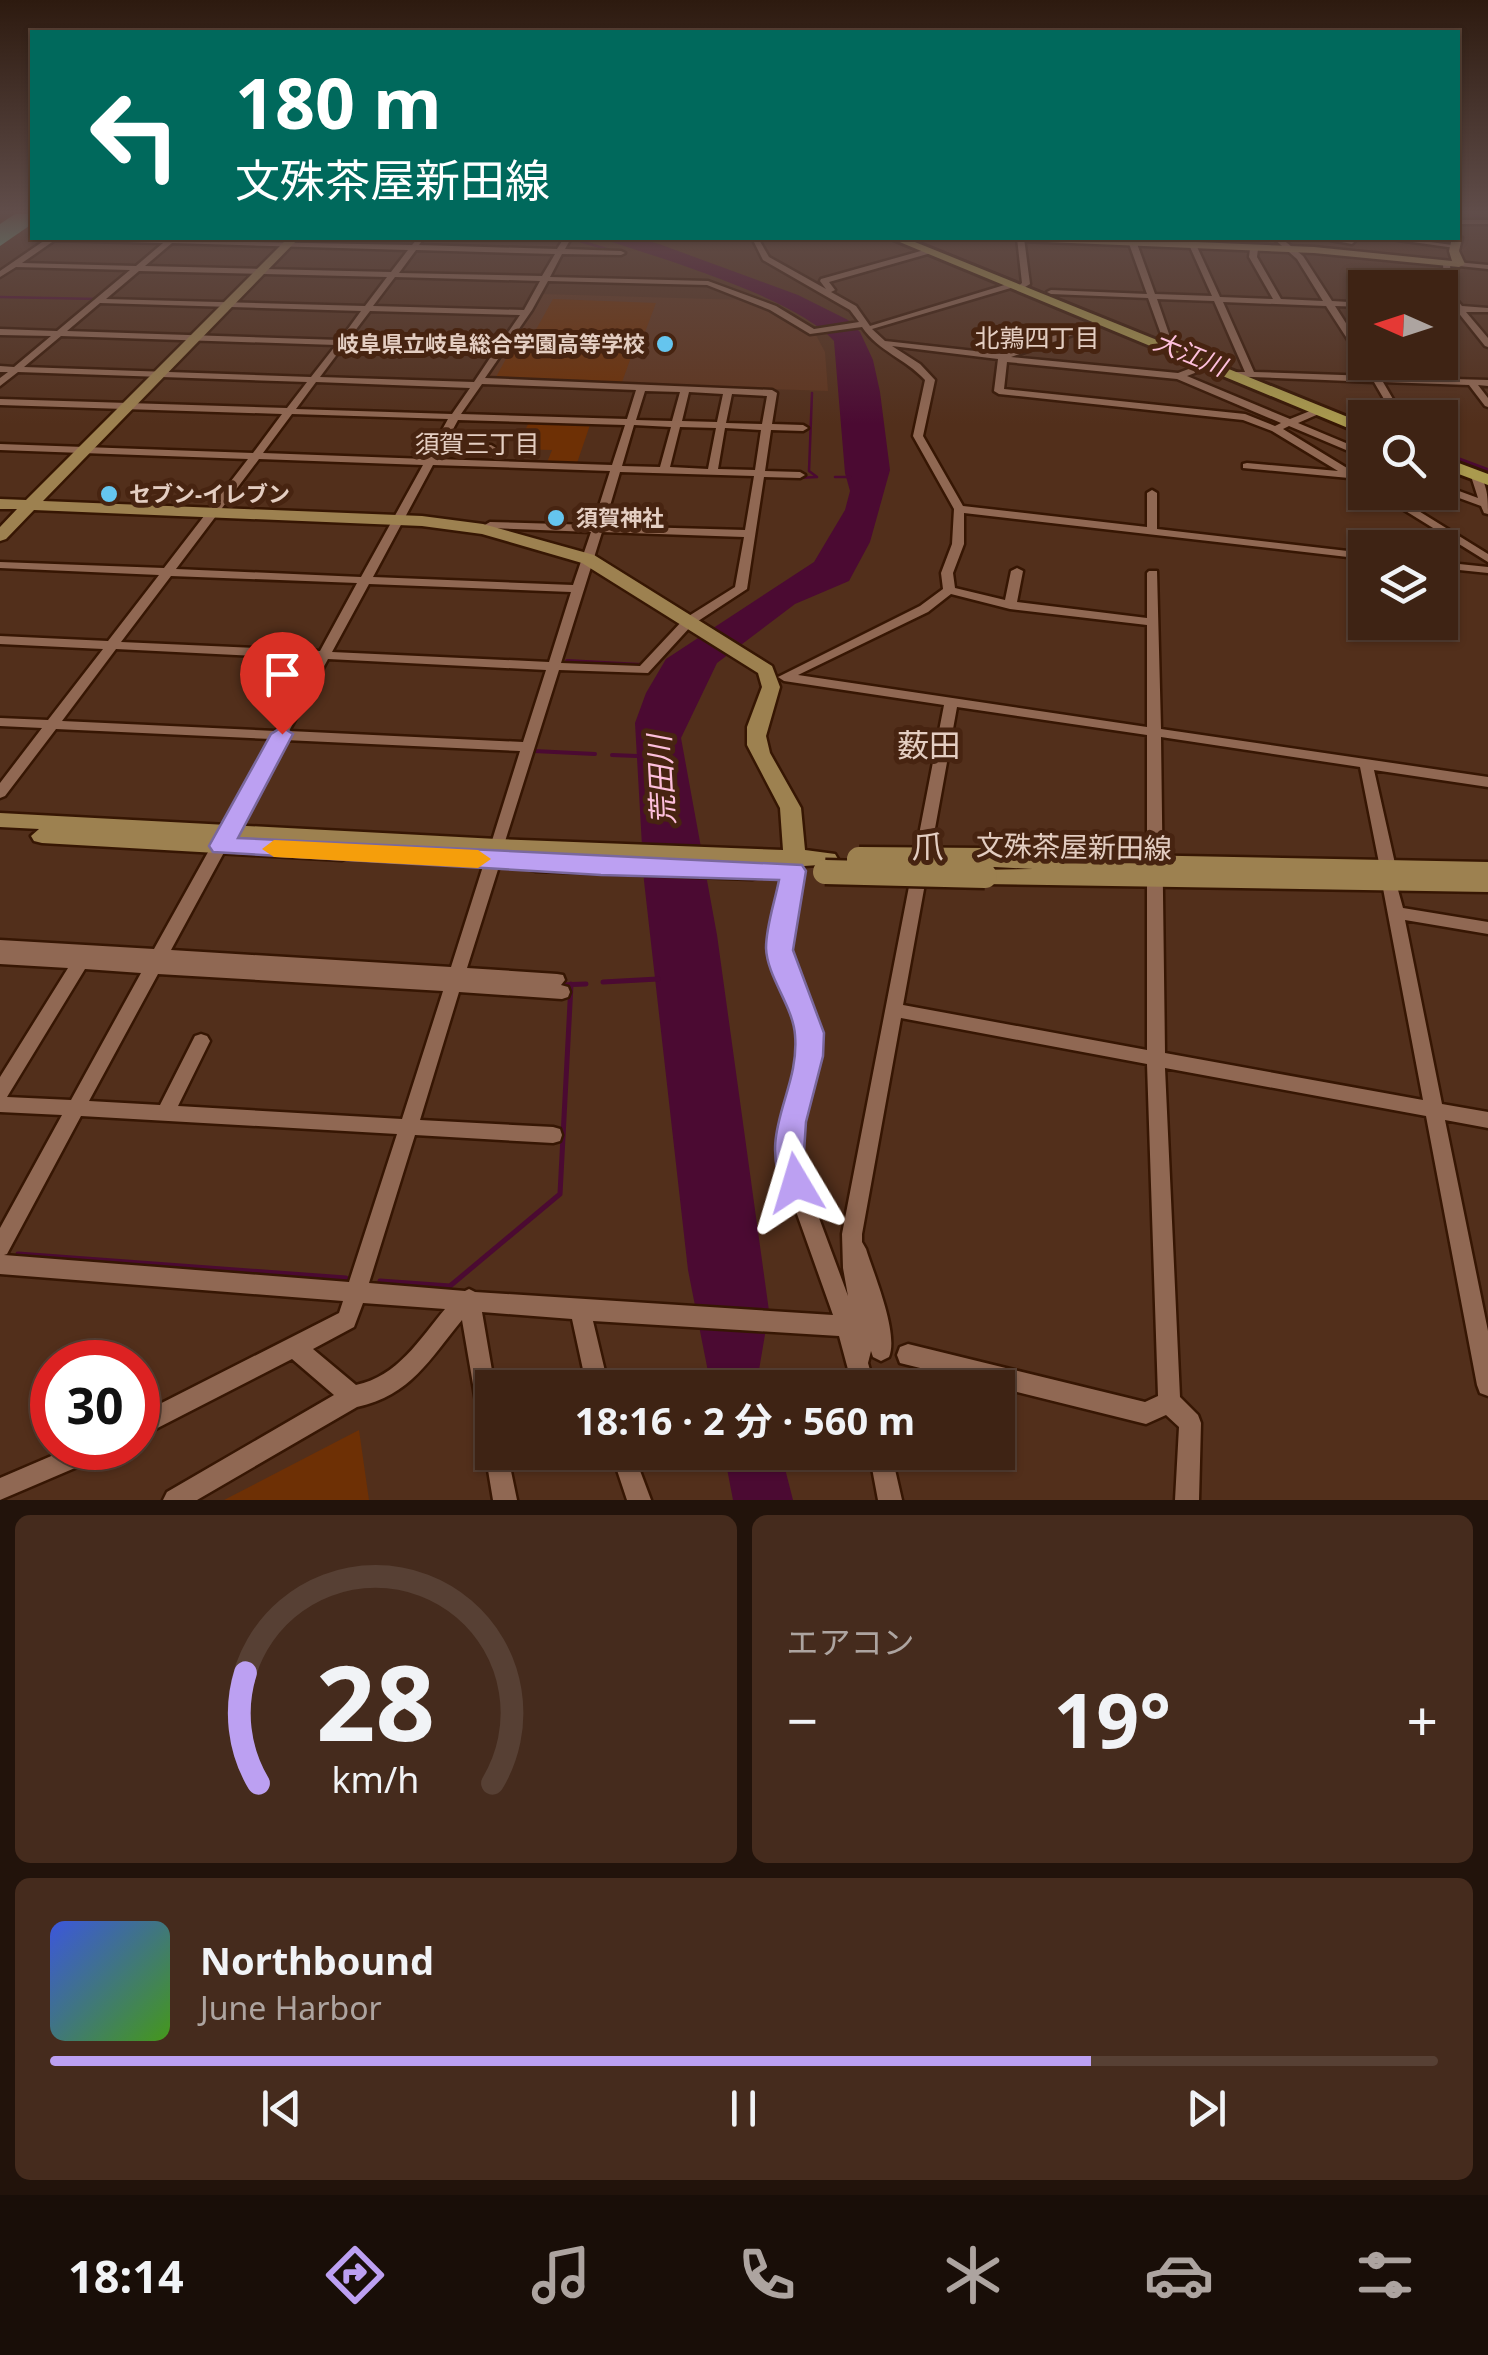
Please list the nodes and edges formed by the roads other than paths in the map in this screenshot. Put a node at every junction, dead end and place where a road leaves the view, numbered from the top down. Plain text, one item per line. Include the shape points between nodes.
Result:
1 (118, 284) edge
2 (248, 284) edge
3 (385, 284) edge
4 (543, 284) edge
5 (711, 284) edge
6 (814, 284) edge
7 (826, 284) edge
8 (827, 284) edge
9 (1015, 284) edge
10 (1148, 284) edge
11 (1211, 284) edge
12 (1268, 284) edge
13 (1316, 284) edge
14 (1447, 284) edge
15 (1020, 286) junction
16 (1051, 292) dead end
17 (1152, 296) junction
18 (838, 297) junction
19 (1218, 299) junction
20 (100, 300) junction
21 (1278, 301) junction
22 (229, 303) junction
23 (1330, 304) junction
24 (1348, 305) edge
25 (368, 307) junction
26 (1459, 308) junction
27 (1488, 310) edge
28 (527, 312) junction
29 (1101, 322) junction
30 (866, 327) junction
31 (0, 332) edge
32 (1348, 332) edge
33 (59, 334) junction
34 (1166, 336) dead end
35 (196, 337) junction
36 (342, 342) junction
37 (1488, 344) edge
38 (504, 347) junction
39 (1004, 358) junction
40 (1207, 365) junction
41 (7, 371) edge
42 (1238, 373) junction
43 (157, 376) junction
44 (1179, 376) junction
45 (1348, 377) edge
46 (1424, 380) edge
47 (311, 381) junction
48 (1471, 382) junction
49 (0, 383) edge
50 (1488, 383) edge
51 (478, 384) junction
52 (642, 386) junction
53 (686, 388) junction
54 (728, 390) junction
55 (0, 402) edge
56 (1488, 404) edge
57 (129, 405) junction
58 (289, 411) junction
59 (1318, 411) junction
60 (454, 416) junction
61 (631, 422) junction
62 (1289, 423) junction
63 (1348, 423) edge
64 (677, 424) junction
65 (721, 425) junction
66 (767, 426) junction
67 (803, 428) dead end
68 (1275, 429) junction
69 (438, 447) junction
70 (491, 448) dead end
71 (1348, 448) edge
72 (0, 450) edge
73 (82, 452) junction
74 (252, 458) junction
75 (428, 465) junction
76 (1247, 466) dead end
77 (1458, 468) edge
78 (664, 470) junction
79 (616, 471) junction
80 (712, 472) junction
81 (1348, 473) edge
82 (800, 475) dead end
83 (1348, 475) edge
84 (760, 476) junction
85 (1482, 478) edge
86 (1152, 493) dead end
87 (1458, 494) edge
88 (0, 504) edge
89 (30, 505) junction
90 (1487, 508) edge
91 (960, 510) junction
92 (1409, 510) edge
93 (212, 513) junction
94 (399, 520) junction
95 (597, 528) junction
96 (483, 529) junction
97 (1152, 531) junction
98 (750, 534) junction
99 (0, 536) edge
100 (1348, 554) edge
101 (1488, 558) edge
102 (588, 560) junction
103 (1458, 566) edge
104 (0, 568) edge
105 (1488, 570) edge
106 (1017, 571) dead end
107 (1153, 573) dead end
108 (164, 574) junction
109 (365, 582) junction
110 (948, 590) junction
111 (578, 591) junction
112 (1010, 605) junction
113 (1153, 622) junction
114 (691, 623) junction
115 (0, 640) edge
116 (112, 644) junction
117 (326, 654) junction
118 (555, 664) junction
119 (779, 678) junction
120 (951, 704) junction
121 (0, 722) edge
122 (49, 728) junction
123 (0, 730) edge
124 (1154, 734) junction
125 (280, 739) junction
126 (528, 751) junction
127 (1366, 764) junction
128 (1488, 782) edge
129 (0, 793) edge
130 (0, 820) edge
131 (0, 833) edge
132 (226, 839) junction
133 (495, 854) junction
134 (793, 864) junction
135 (1156, 870) junction
136 (1488, 870) edge
137 (1389, 875) junction
138 (1488, 884) edge
139 (1396, 912) junction
140 (1488, 928) edge
141 (0, 946) edge
142 (0, 958) edge
143 (158, 961) junction
144 (81, 962) junction
145 (455, 979) junction
146 (560, 986) dead end
147 (894, 1010) junction
148 (201, 1040) dead end
149 (1156, 1057) junction
150 (0, 1094) edge
151 (0, 1104) edge
152 (76, 1109) junction
153 (1433, 1110) junction
154 (165, 1114) junction
155 (1488, 1120) edge
156 (409, 1130) junction
157 (553, 1135) dead end
158 (852, 1234) junction
159 (0, 1247) edge
160 (0, 1264) edge
161 (359, 1290) junction
162 (469, 1298) junction
163 (587, 1310) junction
164 (836, 1326) junction
165 (294, 1347) junction
166 (882, 1350) dead end
167 (908, 1355) dead end
168 (857, 1363) junction
169 (481, 1370) edge
170 (595, 1370) edge
171 (859, 1370) edge
172 (1488, 1385) edge
173 (353, 1397) junction
174 (1169, 1402) junction
175 (160, 1416) edge
176 (46, 1470) edge
177 (499, 1470) edge
178 (628, 1470) edge
179 (884, 1470) edge
180 (0, 1490) edge
181 (175, 1500) edge
182 (505, 1500) edge
183 (639, 1500) edge
184 (890, 1500) edge
185 (1187, 1500) edge

1 - 20 street
2 - 22 main road
3 - 25 street
4 - 28 street
5 - 30 street via 816,332
6 - 18 street
7 - 18 street
8 - 30 street via 865,312
9 - 15 main road
10 - 17 street
11 - 19 street
12 - 21 street
13 - 23 street
14 - 26 street
15 - 29 main road
15 - 30 street
16 - 17 street
17 - 19 street
17 - 34 street
18 - 30 street
19 - 21 street
19 - 42 street
20 - 22 street
20 - 33 street
21 - 23 street
22 - 25 street
22 - 35 main road
23 - 24 street
23 - 32 street
25 - 28 street
25 - 36 street
26 - 27 street
26 - 37 street
28 - 38 street
29 - 39 street
29 - 40 main road
30 - 39 street via 892,345
30 - 91 street via 930,380 918,436
31 - 33 street
33 - 35 street
33 - 41 street
35 - 36 street
35 - 43 main road
36 - 38 street
36 - 47 street
38 - 51 street
39 - 44 street
39 - 68 street via 999,391 1245,416
40 - 42 main road
40 - 44 street
41 - 43 street
41 - 49 street
42 - 45 street
42 - 59 main road
43 - 47 street
43 - 57 main road
44 - 62 street
46 - 48 street
47 - 51 street
47 - 58 street
48 - 50 street
48 - 56 street
51 - 52 street
51 - 60 street
52 - 53 street
52 - 61 street
53 - 54 street
53 - 64 street
54 - 65 street
54 - 66 street via 772,393
55 - 57 street
57 - 58 street
57 - 73 main road
58 - 60 street
58 - 74 street
59 - 62 street
59 - 63 main road
60 - 61 street
60 - 69 street
61 - 64 street
61 - 79 street
62 - 68 street
62 - 71 street
64 - 65 street
64 - 78 street
65 - 66 street
65 - 80 street
66 - 67 street
66 - 84 street
68 - 81 street
69 - 70 street
69 - 75 street
72 - 73 street
73 - 74 street
73 - 89 main road
74 - 75 street
74 - 93 street
75 - 79 street
75 - 94 street
76 - 83 street
77 - 85 main road
78 - 79 street
78 - 80 street
79 - 84 street
79 - 95 street
80 - 84 street
82 - 84 street
84 - 98 street
85 - 90 street
86 - 97 street
87 - 90 street
88 - 89 main road
89 - 93 main road
89 - 99 main road
91 - 97 street
91 - 110 street
92 - 101 street
93 - 94 main road
93 - 108 street
94 - 96 main road
94 - 109 street
95 - 96 street
95 - 98 street
95 - 102 street
96 - 102 main road
97 - 100 street
98 - 114 street via 741,590
102 - 111 street
102 - 114 main road
103 - 105 street
104 - 108 street
106 - 112 street
107 - 113 street
108 - 109 street
108 - 116 street
109 - 111 street
109 - 117 street
110 - 112 street
110 - 119 street via 924,609
111 - 118 street
112 - 113 street
113 - 124 street
114 - 118 street via 643,670
114 - 119 main road
115 - 116 street
116 - 117 street
116 - 122 street
117 - 118 street
117 - 125 street
118 - 126 street
119 - 120 street
119 - 134 main road via 756,738 788,801
120 - 124 street
120 - 147 street
121 - 122 street
122 - 123 street
122 - 125 street
122 - 129 street
124 - 127 street
124 - 135 street
125 - 126 street
125 - 132 street
126 - 133 street
127 - 128 street
127 - 137 street
130 - 132 main road, 文殊茶屋新田線
131 - 132 main road, 文殊茶屋新田線
132 - 133 main road, 文殊茶屋新田線
132 - 143 street
133 - 134 main road, 文殊茶屋新田線
133 - 145 street
134 - 135 main road, 文殊茶屋新田線, bridge
134 - 164 street via 779,950 810,1033 788,1152
135 - 137 main road, 文殊茶屋新田線
135 - 149 street
136 - 137 main road, 文殊茶屋新田線
137 - 138 main road, 文殊茶屋新田線
137 - 139 street
139 - 140 street
139 - 153 street
141 - 143 street
142 - 144 street
143 - 144 street
143 - 145 street
143 - 152 street
144 - 150 street
145 - 146 street
145 - 156 street
147 - 149 street
147 - 158 street
148 - 154 street
149 - 153 street
149 - 174 street
151 - 152 street
152 - 154 street
152 - 159 street
153 - 155 street
153 - 172 street
154 - 156 street
156 - 157 street
156 - 161 street
158 - 166 street
158 - 168 street via 850,1258 866,1336
160 - 161 street
161 - 162 street
161 - 165 street via 347,1320
162 - 163 street
162 - 169 street
162 - 173 street via 411,1369 379,1395
163 - 164 street
163 - 170 street
164 - 168 street
165 - 173 street
165 - 175 street
167 - 174 street via 1146,1414
168 - 171 street
173 - 181 street
174 - 185 street via 1190,1423
176 - 180 street
177 - 182 street
178 - 183 street
179 - 184 street

